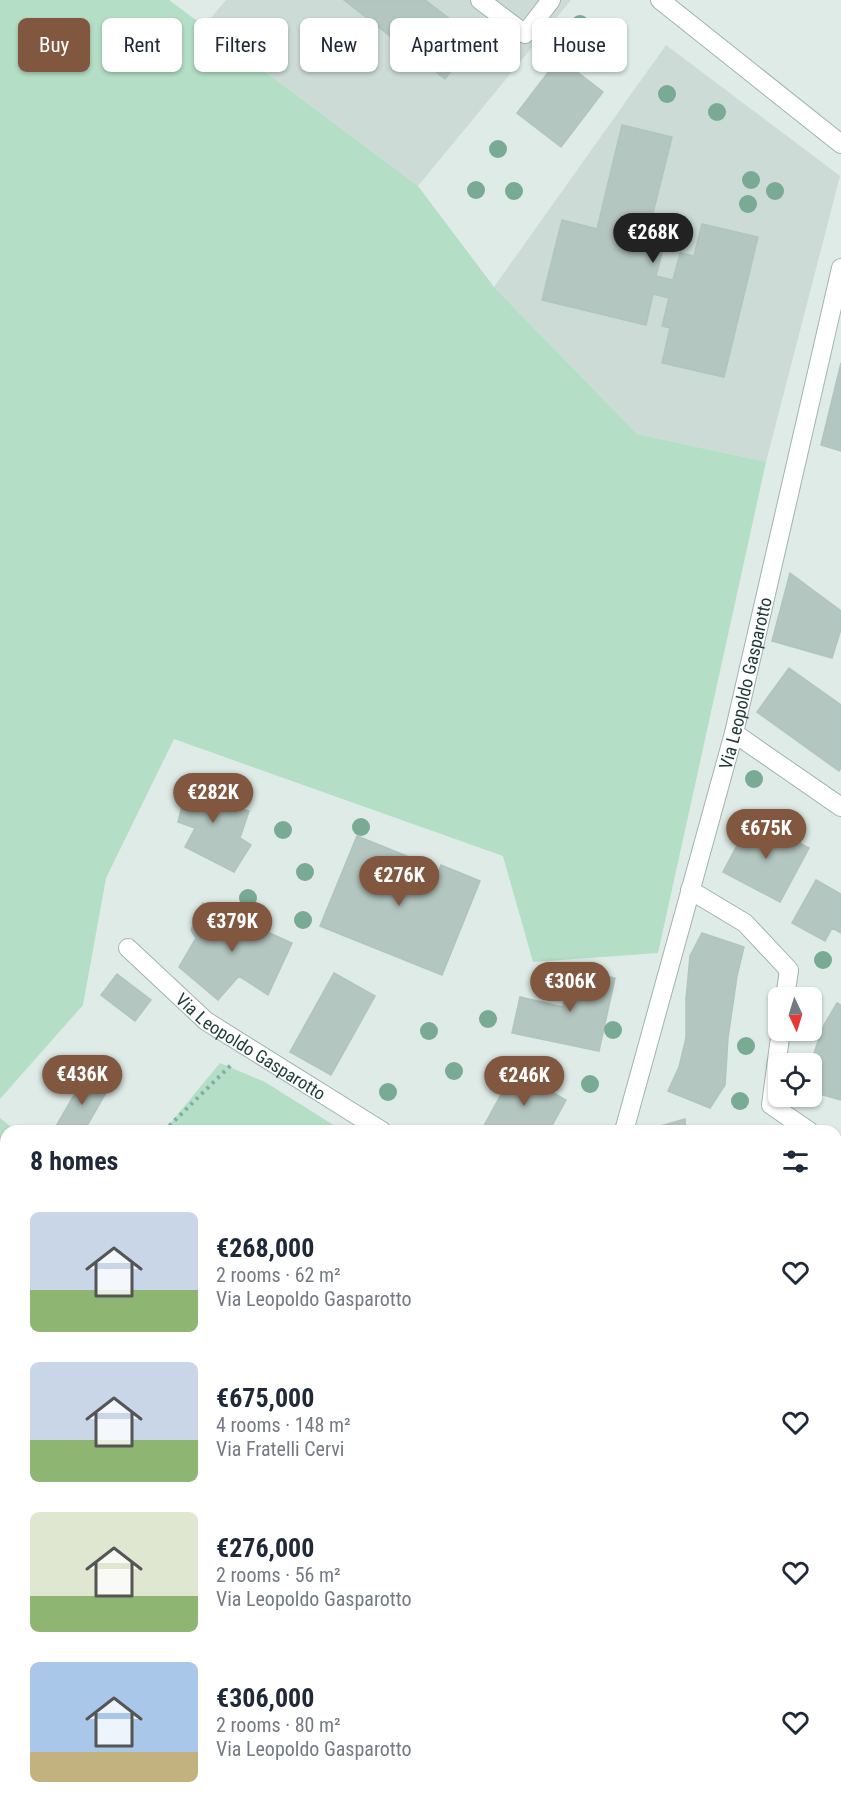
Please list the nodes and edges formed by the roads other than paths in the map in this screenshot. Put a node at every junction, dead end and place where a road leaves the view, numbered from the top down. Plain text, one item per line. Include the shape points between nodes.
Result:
1 (480, 0) edge
2 (551, 0) edge
3 (660, 0) edge
4 (841, 144) edge
5 (841, 268) edge
6 (734, 733) junction
7 (841, 807) edge
8 (690, 890) junction
9 (128, 948) dead end
10 (787, 987) edge
11 (780, 1041) edge
12 (372, 1125) edge
13 (626, 1125) edge
14 (800, 1125) edge

1 - 2 street via 525,34
3 - 4 street
5 - 6 street, Via Leopoldo Gasparotto
6 - 7 street
6 - 8 street, Via Leopoldo Gasparotto
8 - 10 street via 746,923 789,970
8 - 13 street, Via Leopoldo Gasparotto
9 - 12 street, Via Leopoldo Gasparotto via 206,1021
11 - 14 street via 771,1105

